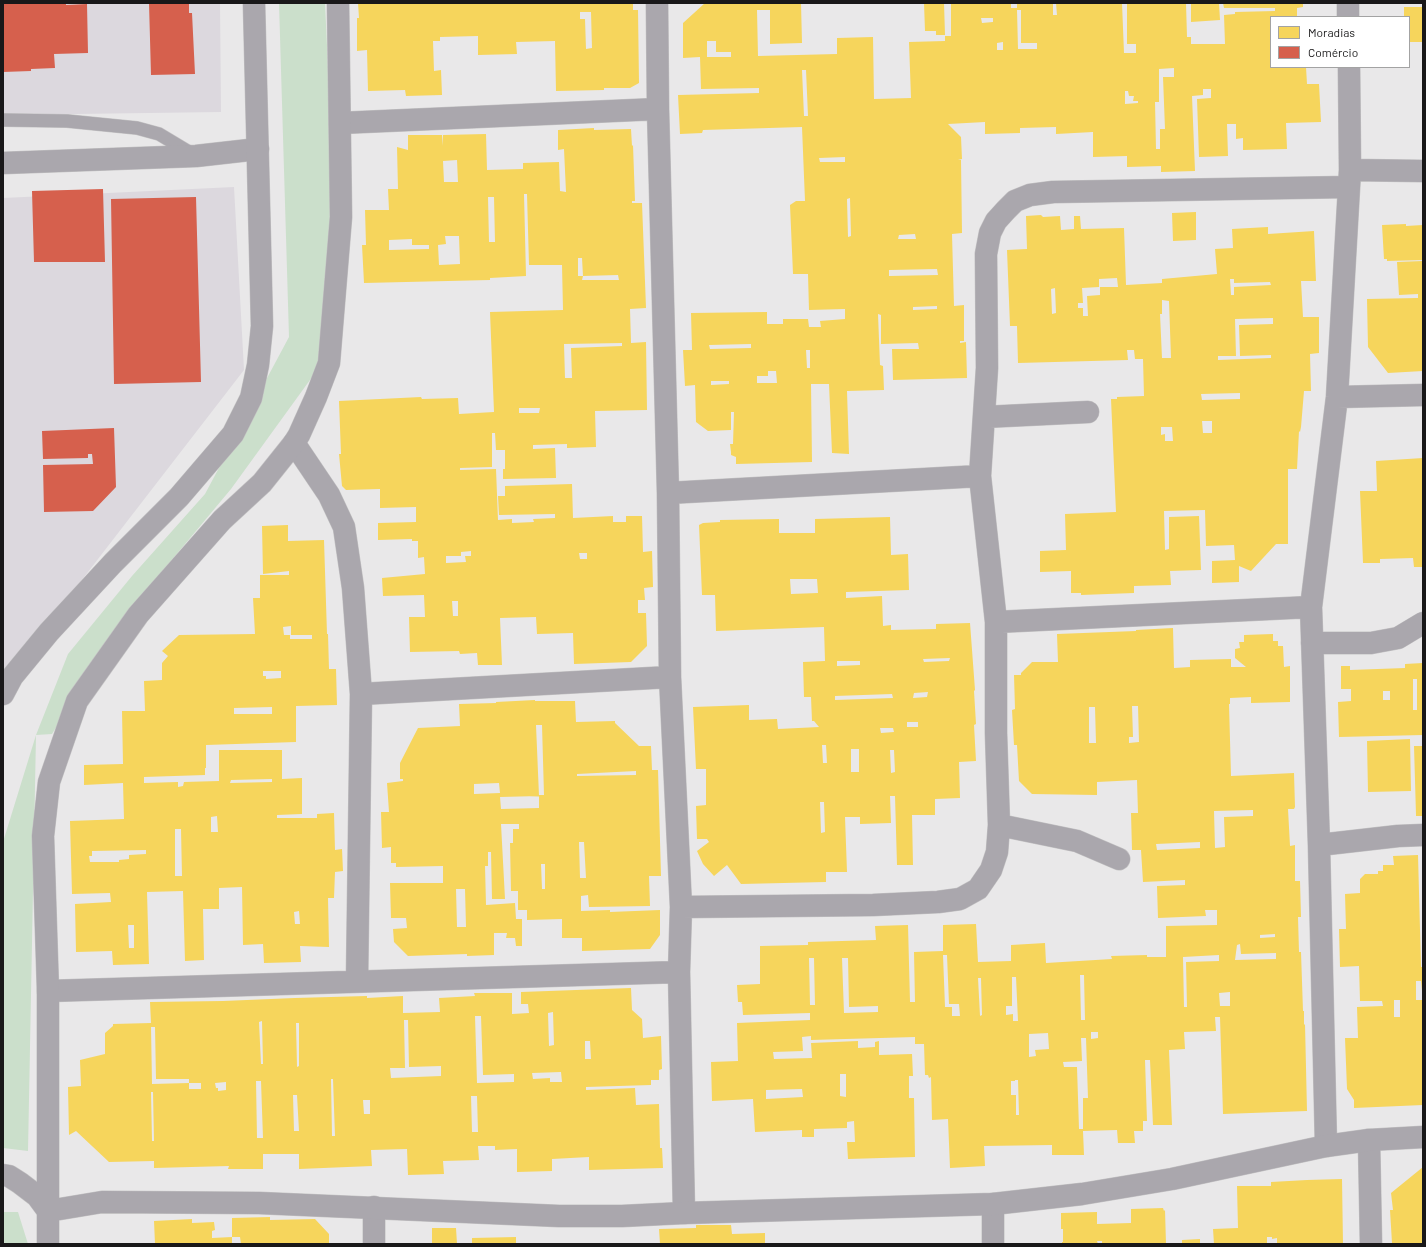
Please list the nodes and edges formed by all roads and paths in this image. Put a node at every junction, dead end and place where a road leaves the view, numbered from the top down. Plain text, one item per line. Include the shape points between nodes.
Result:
1 (254, 3) edge
2 (338, 3) edge
3 (657, 3) edge
4 (1348, 3) edge
5 (1348, 16) edge
6 (1349, 68) edge
7 (658, 109) junction
8 (3, 120) edge
9 (340, 123) junction
10 (258, 149) junction
11 (196, 156) junction
12 (3, 163) edge
13 (1423, 171) edge
14 (1349, 179) junction
15 (1423, 395) edge
16 (1337, 397) junction
17 (1088, 412) dead end
18 (984, 417) junction
19 (294, 443) junction
20 (980, 476) junction
21 (668, 493) junction
22 (1311, 607) junction
23 (996, 622) junction
24 (1423, 623) edge
25 (1312, 643) junction
26 (670, 677) junction
27 (3, 694) edge
28 (361, 694) junction
29 (1000, 824) junction
30 (1423, 835) edge
31 (1319, 845) junction
32 (1119, 859) dead end
33 (681, 906) junction
34 (679, 972) junction
35 (357, 981) junction
36 (48, 992) junction
37 (1423, 1137) edge
38 (1369, 1140) junction
39 (1326, 1146) junction
40 (3, 1175) edge
41 (993, 1204) junction
42 (374, 1208) junction
43 (48, 1211) junction
44 (684, 1212) junction
45 (48, 1244) edge
46 (374, 1244) edge
47 (993, 1244) edge
48 (1371, 1244) edge

1 - 10 street
2 - 9 street
3 - 7 street
4 - 5 street
6 - 14 street
7 - 9 street
7 - 21 street
8 - 11 lane via 67,121 137,128 159,134
9 - 19 street via 341,217 328,363 316,397
10 - 11 street
10 - 27 street via 262,326 251,398 233,434 180,497 113,563 49,632 12,677
11 - 12 street
13 - 14 street
14 - 16 street
14 - 18 street via 1085,193 1053,192 1030,195 1015,201 996,221 986,254 987,368
15 - 16 street
16 - 22 street
17 - 18 street
18 - 20 street
19 - 28 street via 329,496 344,527 353,588
19 - 36 street via 262,483 222,520 138,615 77,701 50,782 43,836
20 - 21 street
20 - 23 street
21 - 26 street
22 - 23 street
22 - 25 street
23 - 29 street via 996,734
24 - 25 street via 1391,640 1371,643
25 - 31 street
26 - 28 street
26 - 33 street
28 - 35 street
29 - 32 street via 1077,841
29 - 33 street via 997,852 991,870 978,889 960,899 873,905
30 - 31 street
31 - 39 street
33 - 34 street
34 - 35 street
34 - 44 street
35 - 36 street
36 - 43 street
37 - 38 street
38 - 39 street
38 - 48 street
39 - 41 street via 1172,1179 1082,1194
40 - 43 street via 10,1176 37,1196
41 - 44 street
41 - 47 street
42 - 43 street via 259,1203 102,1202
42 - 44 street via 559,1216 622,1216
42 - 46 street
43 - 45 street

